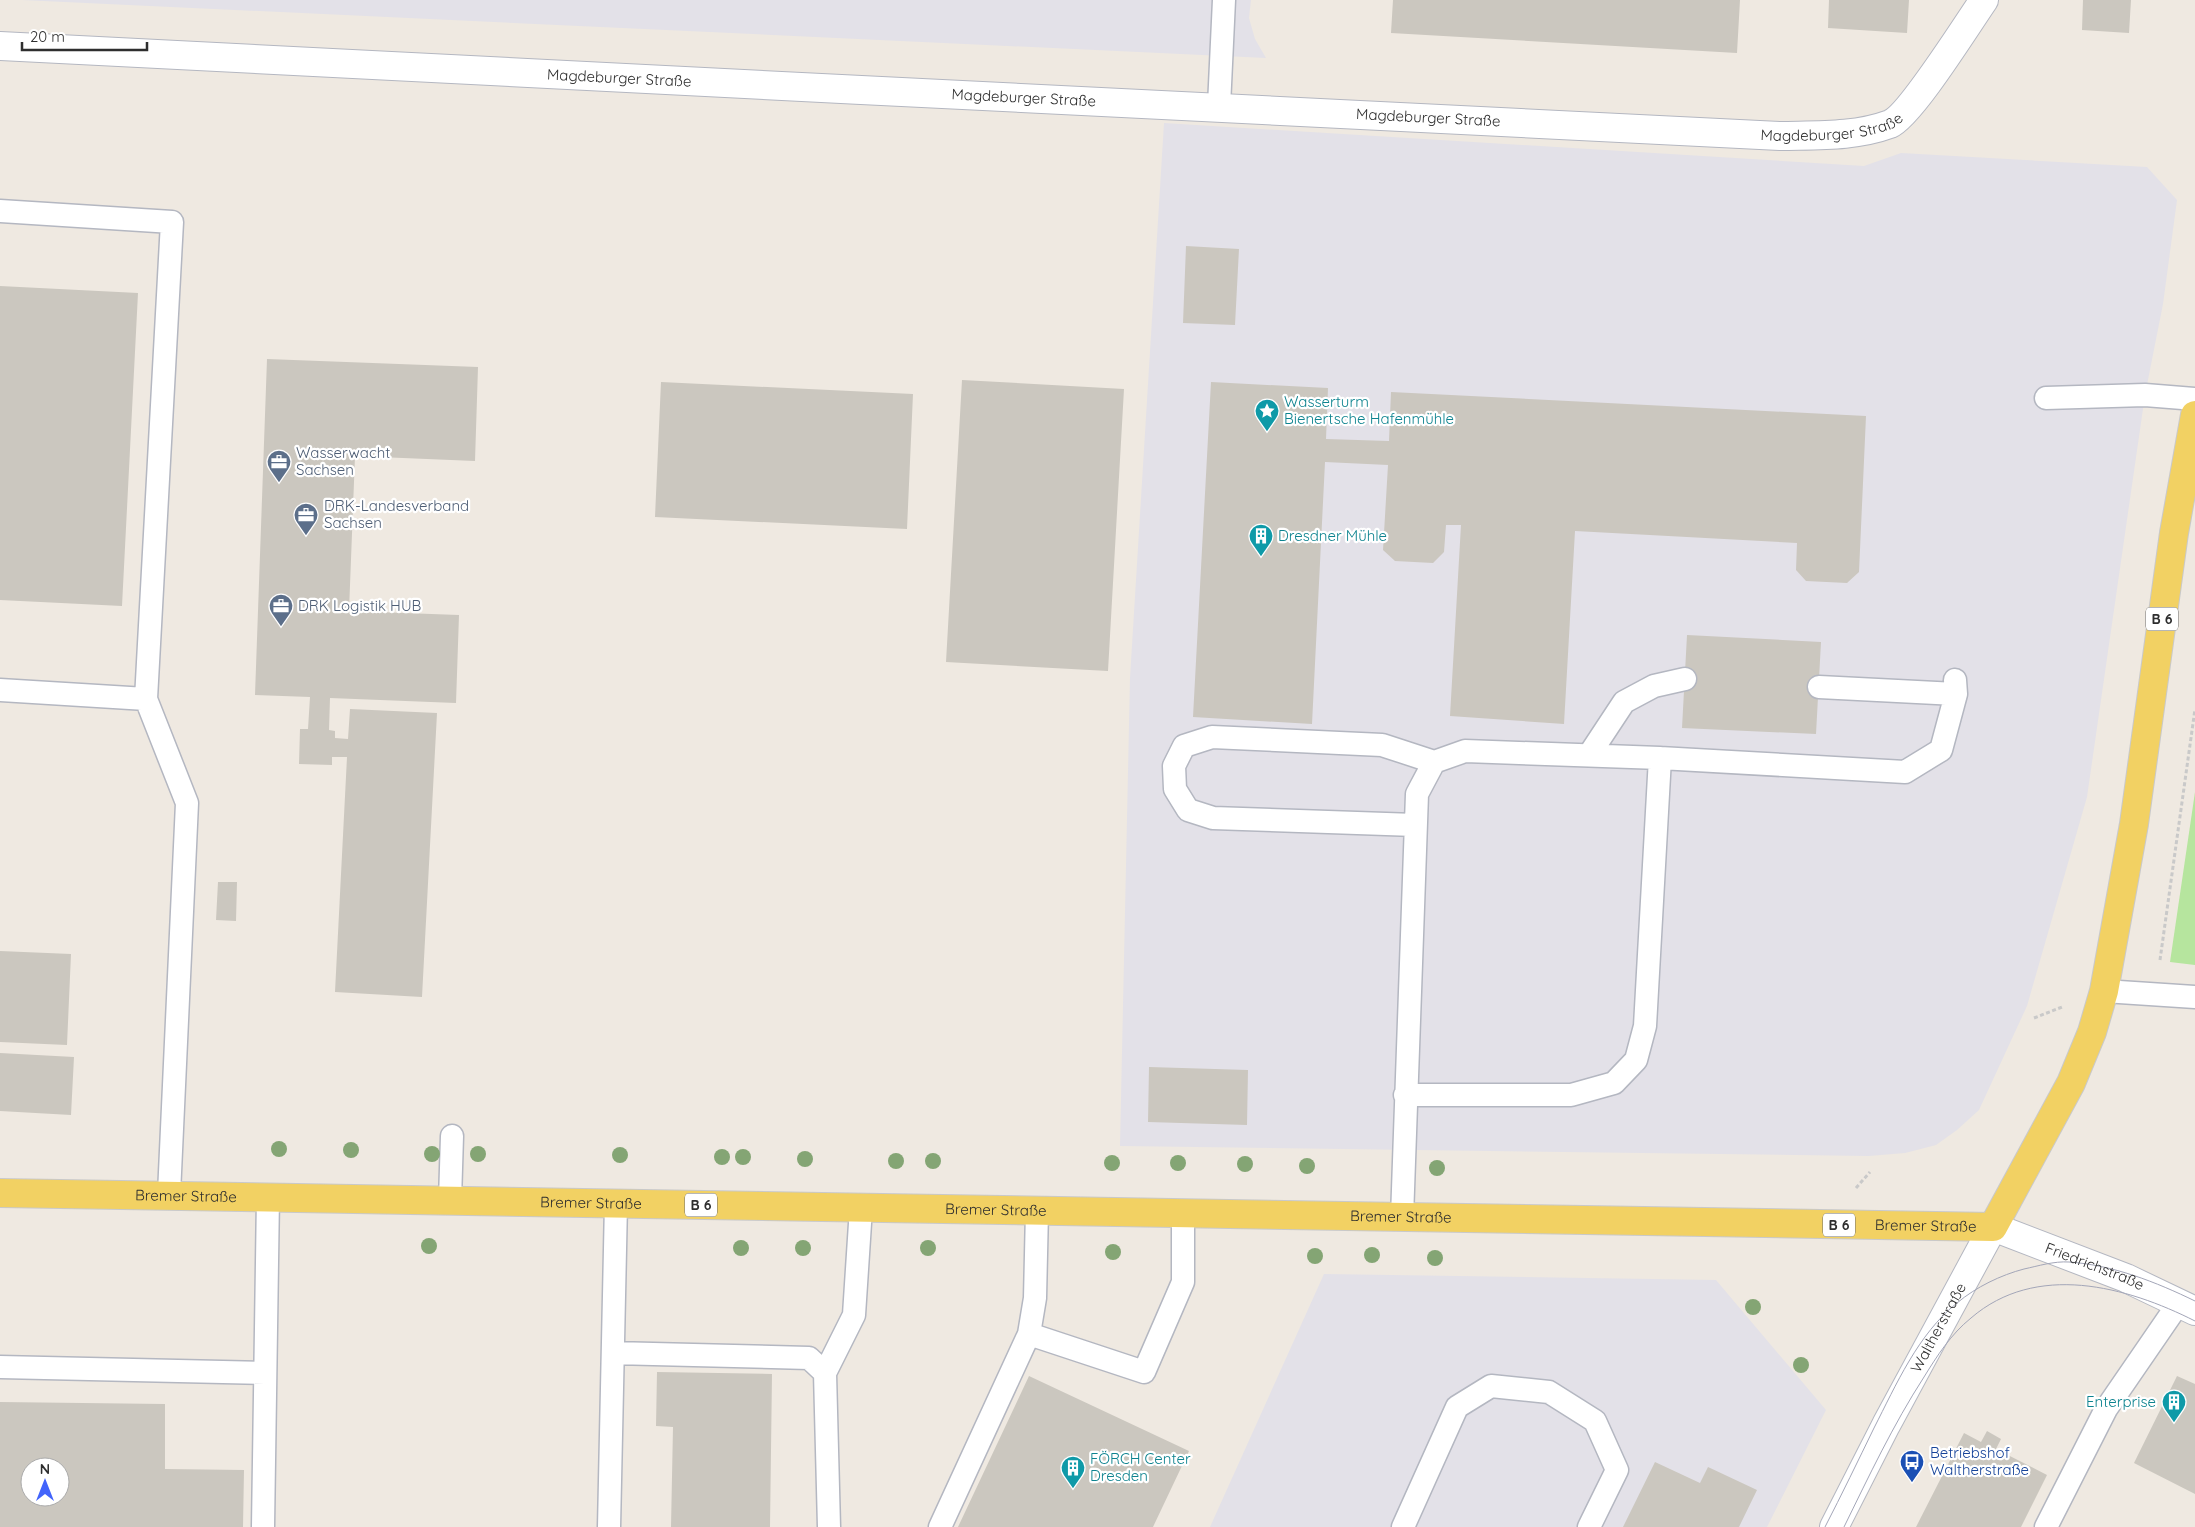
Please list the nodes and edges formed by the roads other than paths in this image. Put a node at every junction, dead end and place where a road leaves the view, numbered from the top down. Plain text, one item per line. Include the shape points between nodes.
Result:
1 (1224, 0) edge
2 (1984, 0) edge
3 (0, 46) edge
4 (1219, 106) junction
5 (0, 211) edge
6 (2046, 398) dead end
7 (2195, 399) edge
8 (2195, 415) edge
9 (1685, 679) dead end
10 (1819, 687) dead end
11 (0, 690) edge
12 (146, 699) junction
13 (1589, 755) junction
14 (1660, 758) junction
15 (1434, 762) junction
16 (1416, 825) junction
17 (2104, 991) junction
18 (2195, 997) edge
19 (1405, 1095) junction
20 (452, 1136) dead end
21 (0, 1193) edge
22 (169, 1194) junction
23 (268, 1196) junction
24 (450, 1200) junction
25 (616, 1203) junction
26 (862, 1208) junction
27 (1037, 1211) junction
28 (1183, 1214) junction
29 (1402, 1218) junction
30 (1993, 1228) junction
31 (2186, 1306) edge
32 (1029, 1334) junction
33 (613, 1353) junction
34 (0, 1367) edge
35 (265, 1373) junction
36 (825, 1373) junction
37 (263, 1527) edge
38 (609, 1527) edge
39 (829, 1527) edge
40 (940, 1527) edge
41 (1403, 1527) edge
42 (1590, 1527) edge
43 (1834, 1527) edge
44 (2046, 1527) edge

1 - 4 lane
2 - 4 street, Magdeburger Straße via 1913,103 1892,124 1851,134 1780,136
3 - 4 street, Magdeburger Straße
5 - 12 lane via 172,222
6 - 7 lane via 2145,395
8 - 17 main road, B 6 via 2174,533 2134,824
9 - 13 lane via 1654,686 1624,702
10 - 14 lane via 1956,687 1941,750 1905,772
11 - 12 lane
12 - 22 lane via 187,803
13 - 14 lane
13 - 15 lane via 1465,751
14 - 19 lane via 1645,1026 1636,1060 1614,1083 1571,1095
15 - 16 lane via 1417,794
15 - 16 lane via 1382,745 1212,737 1184,746 1174,766 1175,789 1188,810 1213,818
16 - 19 lane
17 - 18 lane
17 - 30 main road, Waltherstraße / B 6 via 2092,1032 2074,1074
19 - 29 lane
20 - 24 lane
21 - 22 main road, Bremer Straße / B 6
22 - 23 main road, Bremer Straße / B 6
23 - 24 main road, Bremer Straße / B 6
23 - 35 lane
24 - 25 main road, Bremer Straße / B 6
25 - 26 main road, Bremer Straße / B 6
25 - 33 lane
26 - 27 main road, Bremer Straße / B 6
26 - 36 lane via 854,1315
27 - 28 main road, Bremer Straße / B 6
27 - 32 lane via 1035,1298
28 - 29 main road, Bremer Straße / B 6
28 - 32 lane via 1183,1282 1144,1372
29 - 30 main road, Bremer Straße / B 6
30 - 31 street, Friedrichstraße via 2126,1278
30 - 43 street, Waltherstraße
31 - 44 lane via 2174,1310 2106,1409
32 - 40 lane
33 - 36 lane via 809,1358
33 - 38 lane
34 - 35 lane
35 - 37 lane
36 - 39 lane
41 - 42 lane via 1457,1407 1491,1386 1549,1392 1595,1422 1617,1470

